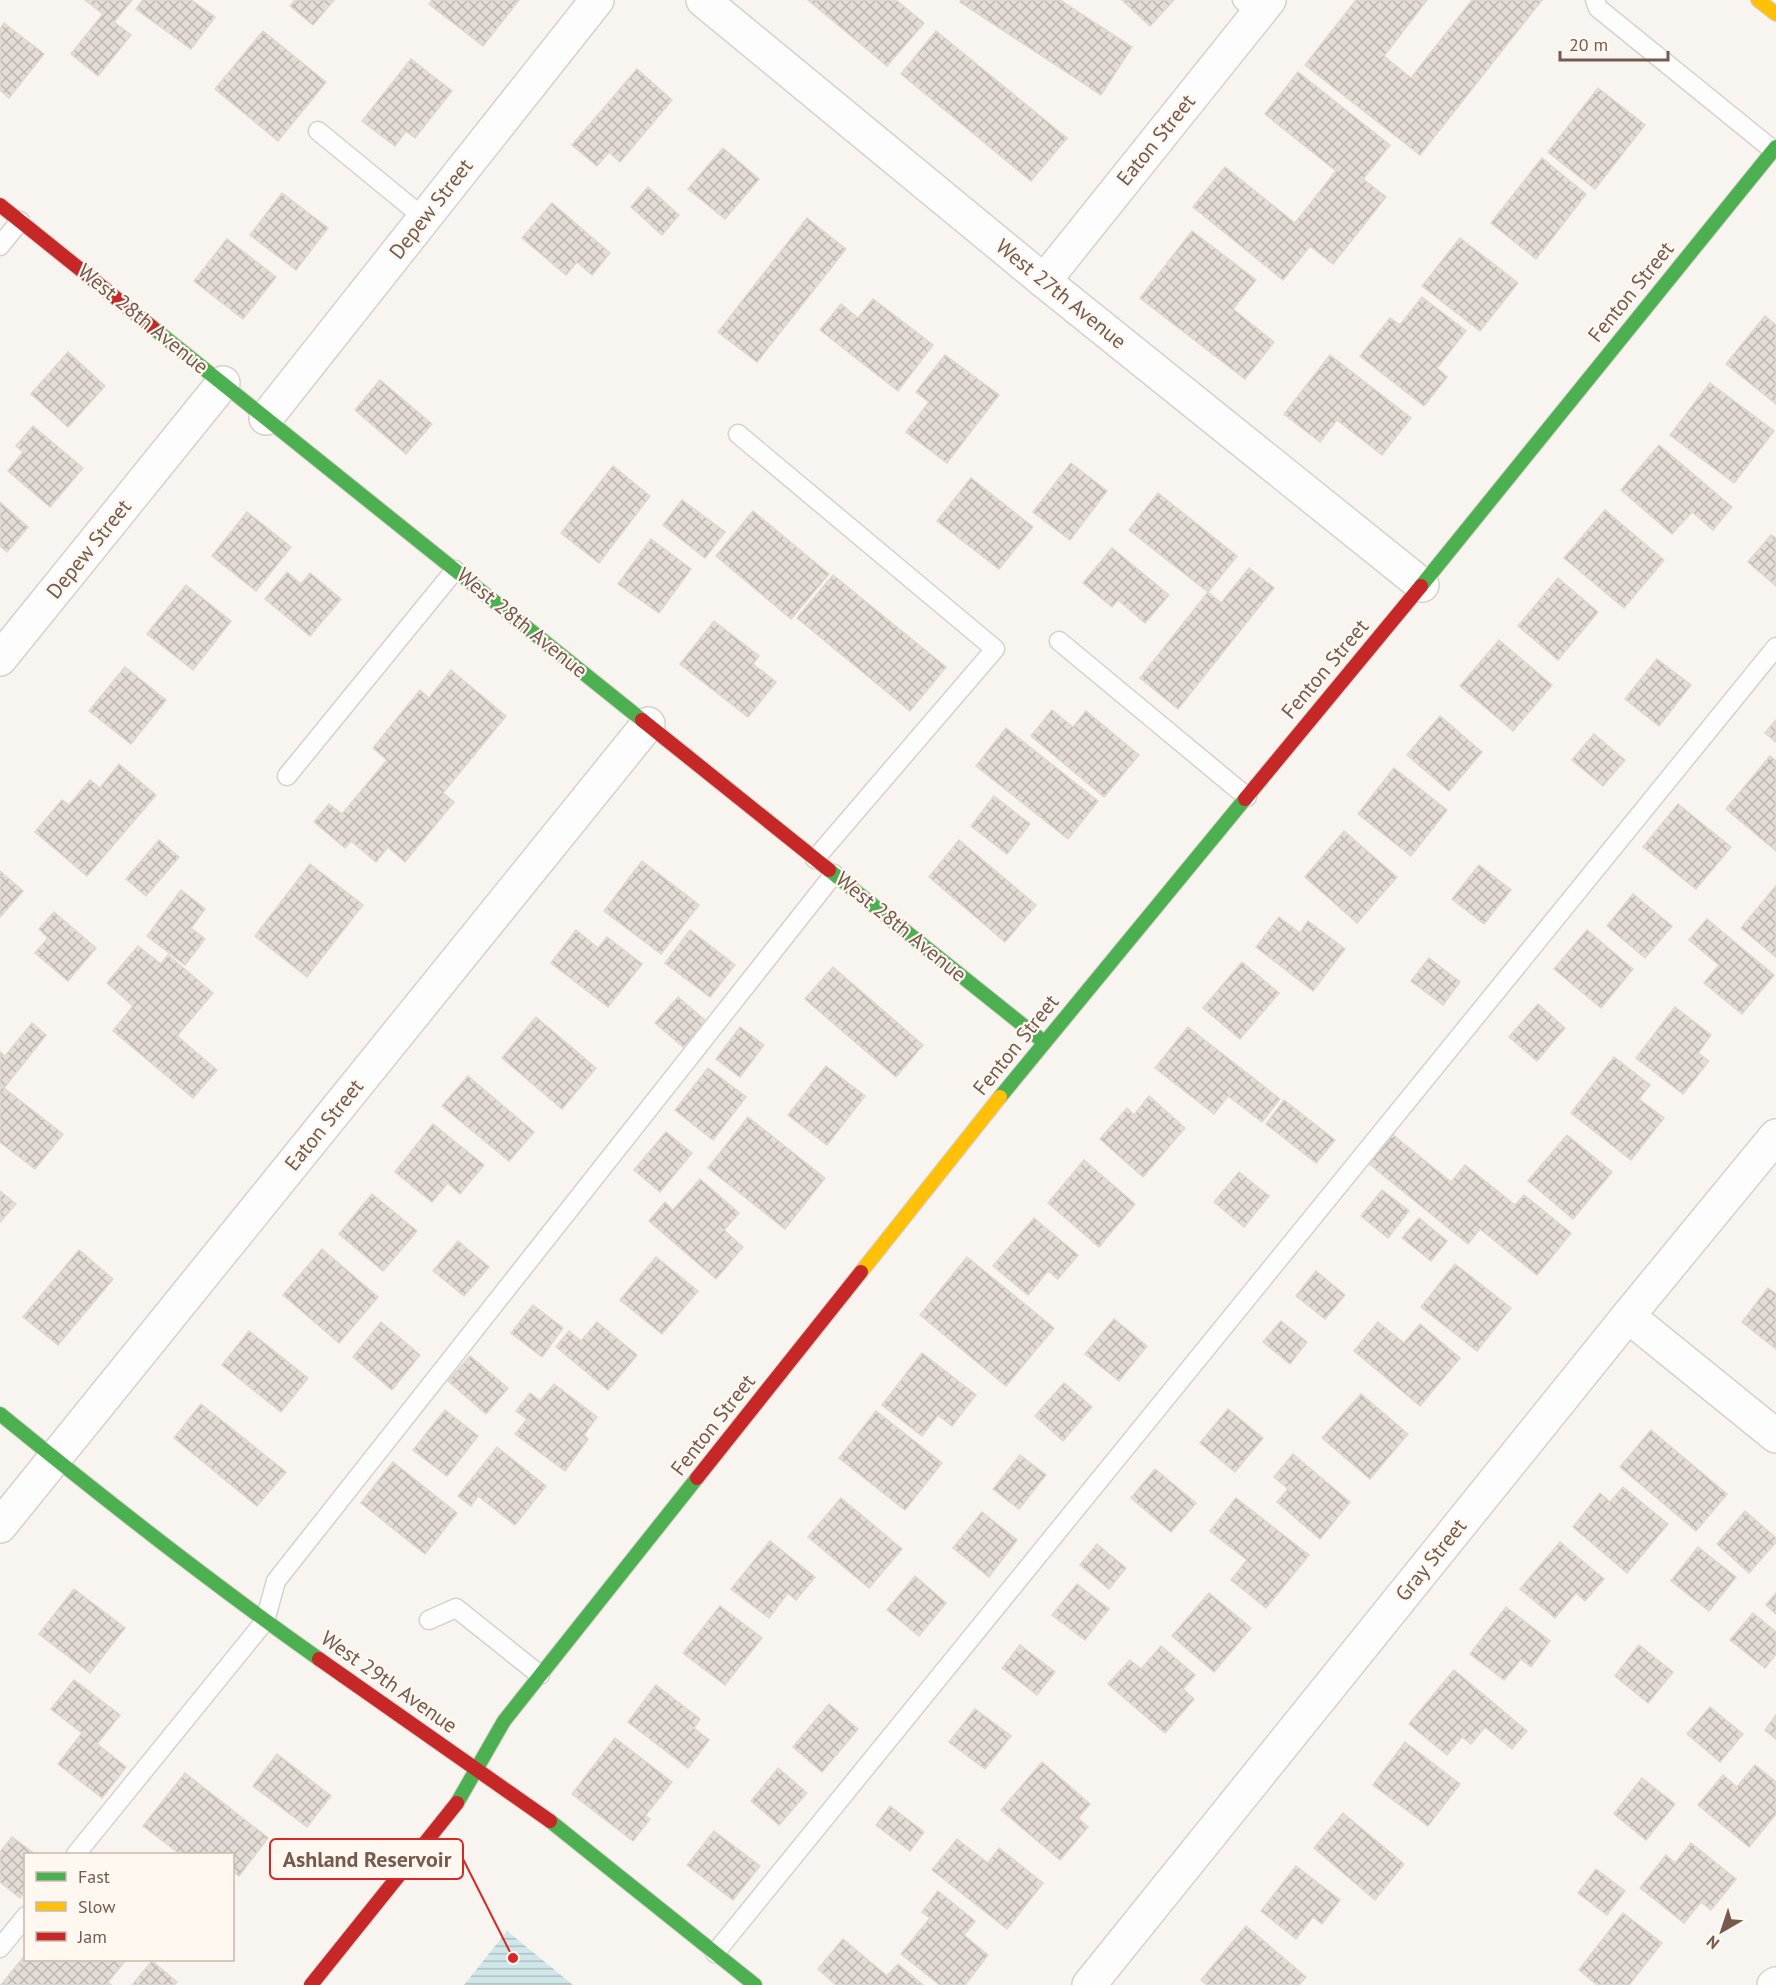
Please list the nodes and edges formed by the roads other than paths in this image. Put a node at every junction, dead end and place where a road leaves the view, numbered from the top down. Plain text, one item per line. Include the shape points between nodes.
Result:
1 (597, 0) edge
2 (703, 0) edge
3 (1595, 0) edge
4 (1758, 0) edge
5 (1256, 5) edge
6 (1776, 14) edge
7 (318, 131) dead end
8 (1775, 149) edge
9 (0, 205) edge
10 (424, 218) junction
11 (20, 221) junction
12 (0, 246) edge
13 (1044, 281) junction
14 (223, 383) junction
15 (266, 418) junction
16 (738, 434) dead end
17 (455, 570) junction
18 (1422, 585) junction
19 (1059, 640) dead end
20 (1776, 647) edge
21 (0, 659) edge
22 (648, 724) junction
23 (287, 776) dead end
24 (1247, 797) junction
25 (815, 859) junction
26 (834, 874) junction
27 (1044, 1042) junction
28 (1776, 1136) edge
29 (1628, 1316) junction
30 (0, 1414) edge
31 (1776, 1436) edge
32 (55, 1459) junction
33 (0, 1526) edge
34 (429, 1620) dead end
35 (265, 1621) junction
36 (540, 1676) junction
37 (477, 1769) junction
38 (77, 1853) edge
39 (24, 1918) edge
40 (0, 1948) edge
41 (715, 1953) junction
42 (311, 1985) edge
43 (754, 1985) edge
44 (1089, 1985) edge

1 - 10 street, Depew Street
2 - 13 street, West 27th Avenue
3 - 8 lane via 1598,8
4 - 6 street
5 - 13 street, Eaton Street
7 - 10 lane
8 - 18 street, Fenton Street
9 - 11 street, West 28th Avenue
10 - 15 street, Depew Street
11 - 12 lane
11 - 14 street, West 28th Avenue
13 - 18 street, West 27th Avenue
14 - 15 street, West 28th Avenue
14 - 21 street, Depew Street
15 - 17 street, West 28th Avenue
16 - 25 lane via 995,649
17 - 22 street, West 28th Avenue
17 - 23 lane
18 - 24 street, Fenton Street
19 - 24 lane
20 - 41 lane
22 - 25 street, West 28th Avenue
22 - 32 street, Eaton Street
24 - 27 street, Fenton Street
25 - 26 street, West 28th Avenue
26 - 27 street, West 28th Avenue
26 - 35 lane via 276,1581
27 - 36 street, Fenton Street
28 - 29 street, Gray Street
29 - 31 street
29 - 44 street, Gray Street
30 - 32 street, West 29th Avenue
32 - 33 street, Eaton Street
32 - 35 street, West 29th Avenue
34 - 36 lane via 456,1608
35 - 37 street, West 29th Avenue
35 - 38 lane
36 - 37 street, Fenton Street via 504,1721
37 - 41 street, West 29th Avenue via 582,1845
37 - 42 street, Fenton Street via 453,1809
39 - 40 lane
41 - 43 street, West 29th Avenue

